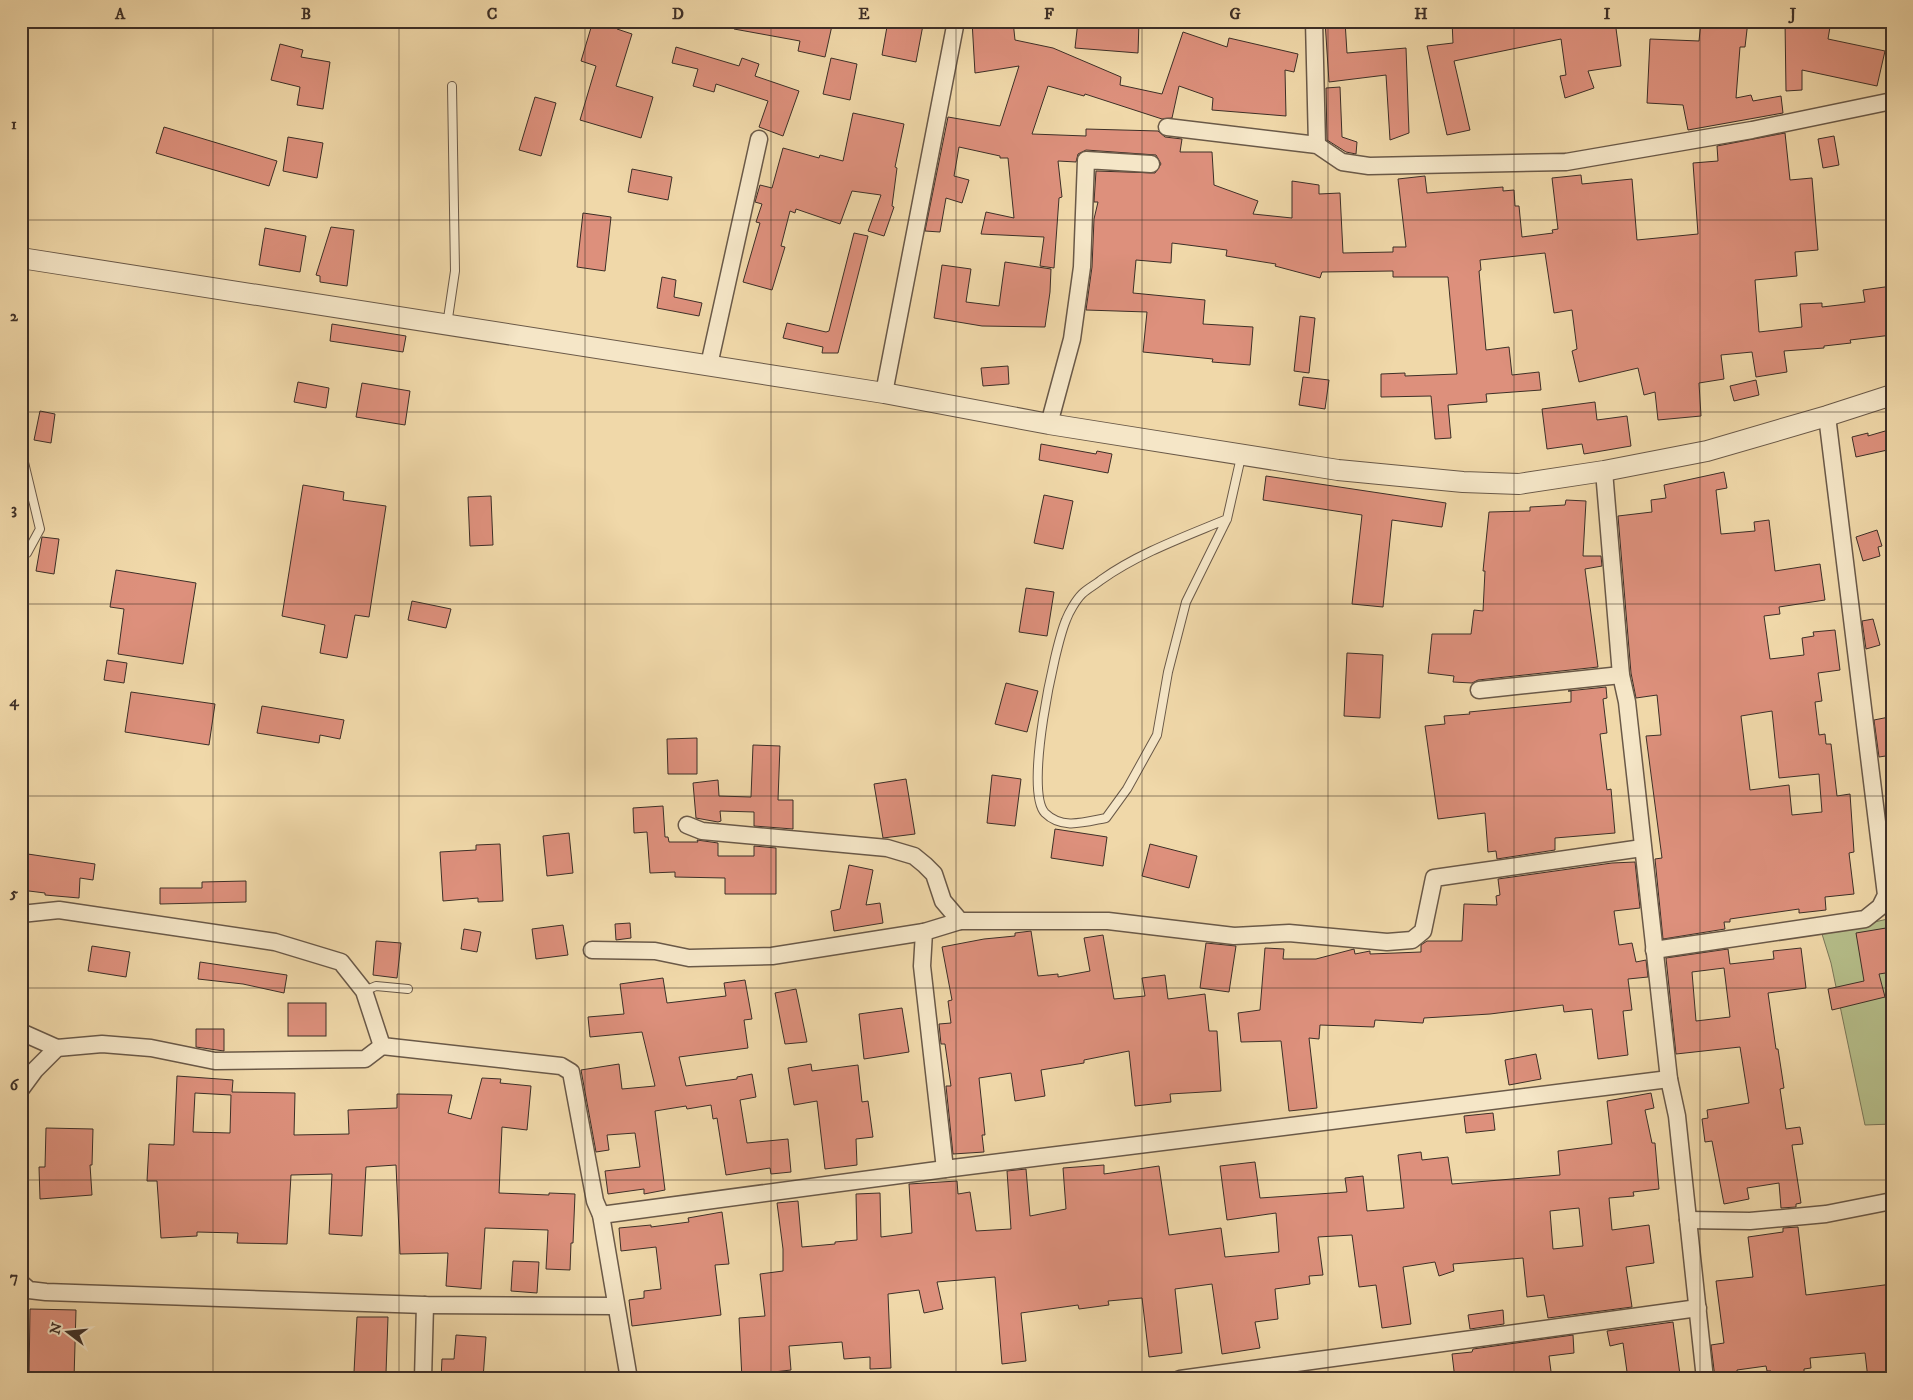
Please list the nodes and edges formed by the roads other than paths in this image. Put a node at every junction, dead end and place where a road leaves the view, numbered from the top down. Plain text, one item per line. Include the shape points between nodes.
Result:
1 (956, 21) edge
2 (1314, 21) edge
3 (452, 86) dead end
4 (1892, 101) edge
5 (1167, 127) dead end
6 (759, 139) dead end
7 (1317, 145) junction
8 (1151, 164) dead end
9 (21, 258) edge
10 (446, 324) junction
11 (708, 366) junction
12 (884, 393) junction
13 (1892, 395) edge
14 (1827, 416) junction
15 (1049, 424) junction
16 (21, 450) edge
17 (1242, 453) junction
18 (1604, 471) junction
19 (25, 483) edge
20 (1227, 519) junction
21 (27, 553) dead end
22 (1621, 675) junction
23 (1479, 690) dead end
24 (688, 825) dead end
25 (1642, 848) junction
26 (21, 914) edge
27 (960, 921) junction
28 (924, 932) junction
29 (592, 950) dead end
30 (1654, 950) junction
31 (408, 989) dead end
32 (364, 991) junction
33 (21, 1032) edge
34 (382, 1046) junction
35 (56, 1048) junction
36 (1668, 1079) junction
37 (21, 1089) edge
38 (945, 1169) junction
39 (1892, 1201) edge
40 (601, 1215) junction
41 (1688, 1220) junction
42 (21, 1283) edge
43 (425, 1305) junction
44 (616, 1306) junction
45 (1698, 1308) junction
46 (1215, 1376) edge
47 (423, 1379) edge
48 (629, 1379) edge
49 (1180, 1379) edge
50 (1705, 1379) edge

1 - 12 street
2 - 7 street
3 - 10 lane via 455,271
4 - 7 street via 1752,130 1566,162 1369,166 1342,162
5 - 7 street
6 - 11 street
8 - 15 street via 1086,160 1082,267 1076,312
9 - 10 street
10 - 11 street
11 - 12 street
12 - 15 street
13 - 14 street
14 - 18 street via 1707,451
14 - 30 street via 1886,895 1880,907 1865,919
15 - 17 street
16 - 19 lane
17 - 18 street via 1338,470 1463,482 1520,484
17 - 20 lane
18 - 22 street
19 - 21 lane via 40,529
20 - 20 lane via 1186,602 1168,672 1157,736 1106,818 1066,824 1054,820 1043,811 1038,798 1037,760 1051,674 1066,619 1082,594 1111,573 1140,556
22 - 23 street
22 - 25 street via 1627,702
24 - 27 street via 702,832 886,848 914,856 934,874 943,901
25 - 27 street via 1434,878 1423,931 1412,940 1387,942 1289,933 1234,936 1108,921
25 - 30 street
26 - 32 street via 59,910 276,942 341,962
27 - 28 street
28 - 29 street via 772,956 689,958 655,951
28 - 38 street via 923,975
30 - 36 street
31 - 32 lane via 376,986
32 - 34 street
33 - 35 street
34 - 35 street via 365,1059 234,1061 102,1044
34 - 40 street via 561,1066 571,1072 595,1201
35 - 37 street
36 - 38 street
36 - 41 street via 1676,1116
38 - 40 street
39 - 41 street via 1826,1214 1750,1221
40 - 44 street
41 - 45 street
42 - 43 street via 29,1290 46,1292
43 - 44 street
43 - 47 street
44 - 48 street
45 - 46 street
45 - 50 street
46 - 49 street

